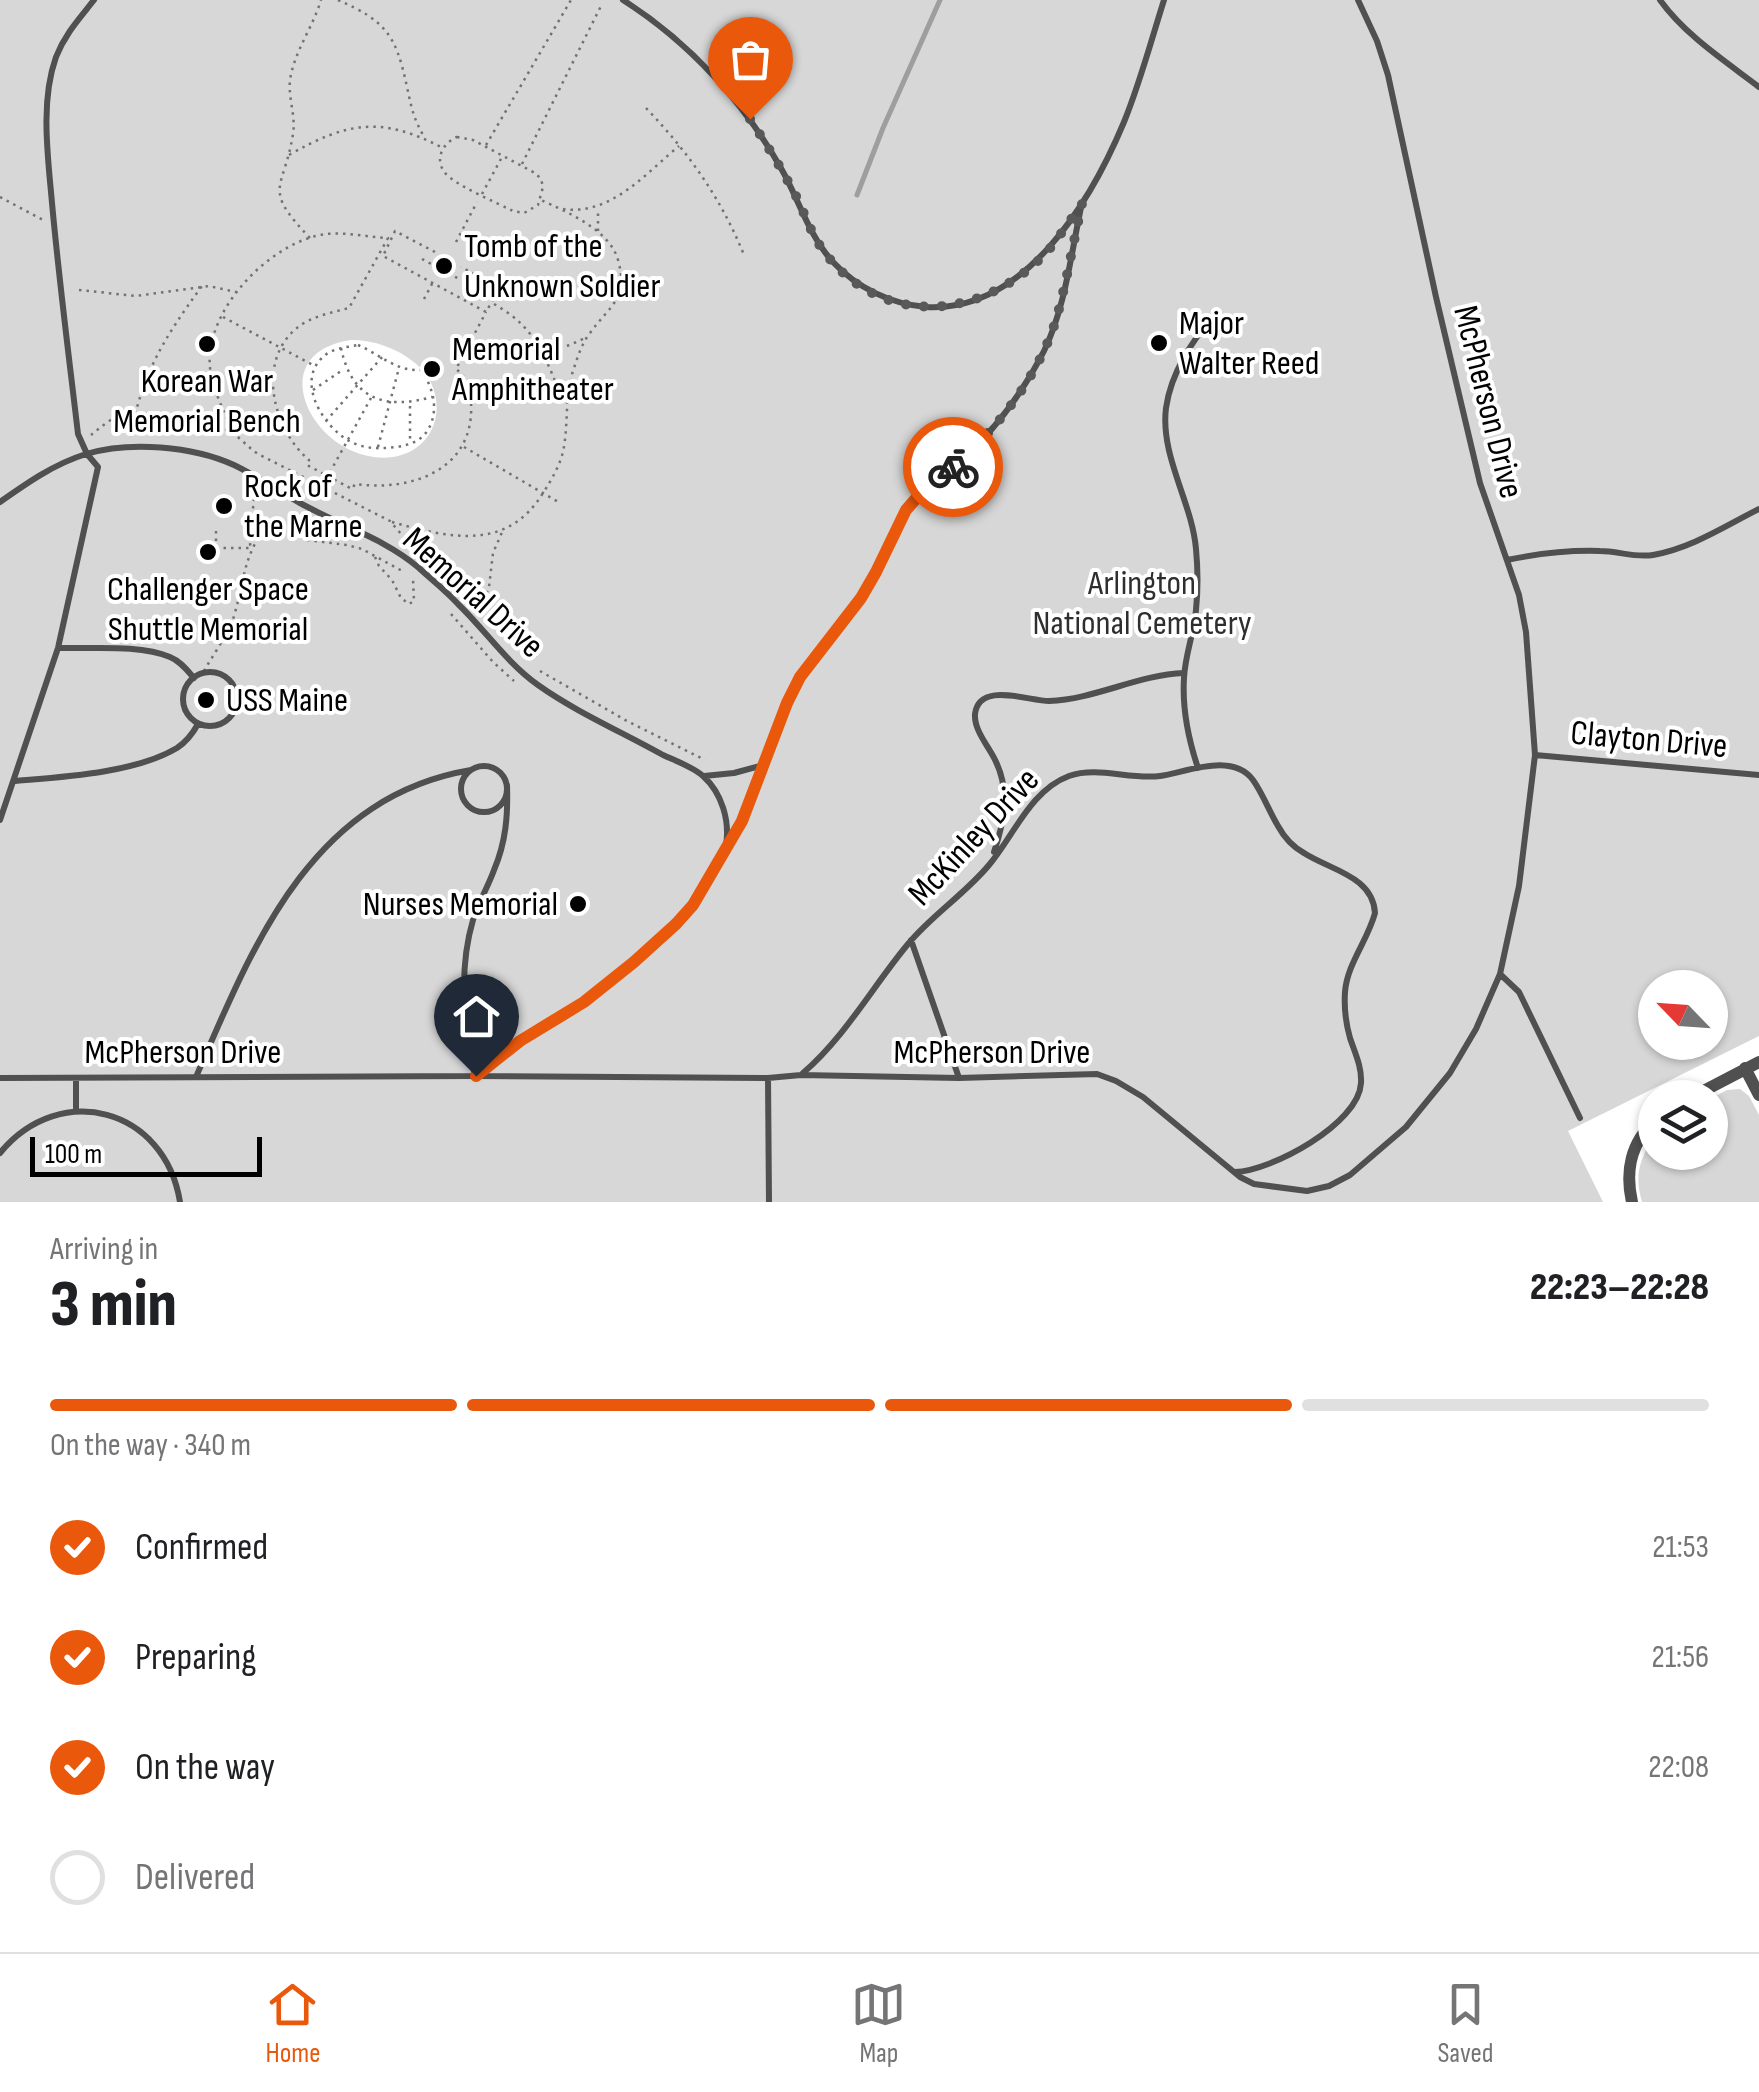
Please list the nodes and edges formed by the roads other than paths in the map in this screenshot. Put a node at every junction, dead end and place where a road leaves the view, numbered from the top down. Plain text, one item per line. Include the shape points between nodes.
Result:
1 (94, 0) edge
2 (623, 0) edge
3 (1164, 0) edge
4 (1358, 0) edge
5 (1660, 0) edge
6 (1759, 87) edge
7 (1082, 204) junction
8 (1214, 314) dead end
9 (86, 454) junction
10 (0, 502) edge
11 (1759, 509) edge
12 (1507, 560) junction
13 (58, 648) junction
14 (1184, 673) junction
15 (198, 676) junction
16 (198, 724) junction
17 (1535, 754) junction
18 (764, 765) junction
19 (1198, 768) junction
20 (471, 770) junction
21 (1759, 774) edge
22 (703, 776) junction
23 (15, 781) junction
24 (507, 785) junction
25 (0, 820) edge
26 (724, 852) junction
27 (991, 863) junction
28 (911, 940) junction
29 (1500, 974) junction
30 (1759, 1062) edge
31 (1746, 1068) junction
32 (800, 1075) junction
33 (476, 1076) junction
34 (196, 1077) junction
35 (0, 1078) edge
36 (76, 1078) junction
37 (768, 1078) junction
38 (959, 1078) junction
39 (1724, 1080) edge
40 (1759, 1094) edge
41 (76, 1111) junction
42 (1580, 1118) dead end
43 (1638, 1142) edge
44 (0, 1154) edge
45 (1234, 1172) junction
46 (180, 1202) edge
47 (769, 1202) edge
48 (1632, 1202) edge

1 - 9 lane via 56,58 47,110 54,226 78,434
2 - 7 lane via 725,88 772,154 823,251 878,294 937,307 989,295 1046,253
3 - 7 lane via 1125,120
4 - 12 lane, McPherson Drive via 1388,75 1480,483
5 - 6 lane
7 - 18 lane via 1059,311 1034,369 982,440 906,510 872,581 792,691
8 - 14 lane via 1178,369 1166,413 1196,545 1196,611
9 - 10 lane, Memorial Drive
9 - 13 lane via 98,467
9 - 22 lane, Memorial Drive via 165,448 222,460 268,483 415,565 538,684
11 - 12 lane via 1685,547 1653,555 1580,551
12 - 17 lane, McPherson Drive via 1526,632
13 - 15 lane via 141,650 170,657
13 - 23 lane
14 - 19 lane via 1187,735
14 - 27 lane via 1092,696 1040,701 996,694 979,702 978,729 1004,783 1004,824
15 - 16 lane via 186,687 184,704
15 - 16 lane via 226,677 237,701 224,722
16 - 23 lane via 178,747 150,759
17 - 21 lane, Clayton Drive
17 - 29 lane, McPherson Drive
18 - 22 lane
18 - 26 lane
19 - 27 lane, McKinley Drive via 1152,777 1082,773 1057,782
19 - 45 lane, McKinley Drive via 1247,773 1290,843 1362,884 1375,913 1345,988 1362,1078 1358,1099 1322,1136
20 - 24 lane via 493,768
20 - 24 lane via 462,792 477,810 500,806
20 - 34 lane via 422,782 383,802 352,822 303,872 262,934
22 - 26 lane via 726,813
23 - 25 lane
24 - 33 lane via 504,840 473,920 464,968
26 - 33 lane via 693,905 664,935 584,1002
27 - 28 lane, McKinley Drive
28 - 32 lane, McKinley Drive
28 - 38 lane
29 - 42 lane via 1519,992
29 - 45 lane, McPherson Drive via 1450,1073 1406,1127 1350,1175 1307,1191 1254,1184
30 - 31 street
31 - 39 street
31 - 40 street
32 - 37 lane, McPherson Drive
32 - 38 lane, McPherson Drive
33 - 34 lane, McPherson Drive
33 - 37 lane, McPherson Drive
34 - 36 lane, McPherson Drive
35 - 36 lane, McPherson Drive
36 - 41 lane
37 - 47 lane
38 - 45 lane, McPherson Drive via 1097,1074 1143,1098
41 - 44 lane via 24,1129
41 - 46 lane via 126,1122 152,1141 171,1168
43 - 48 street via 1630,1156

